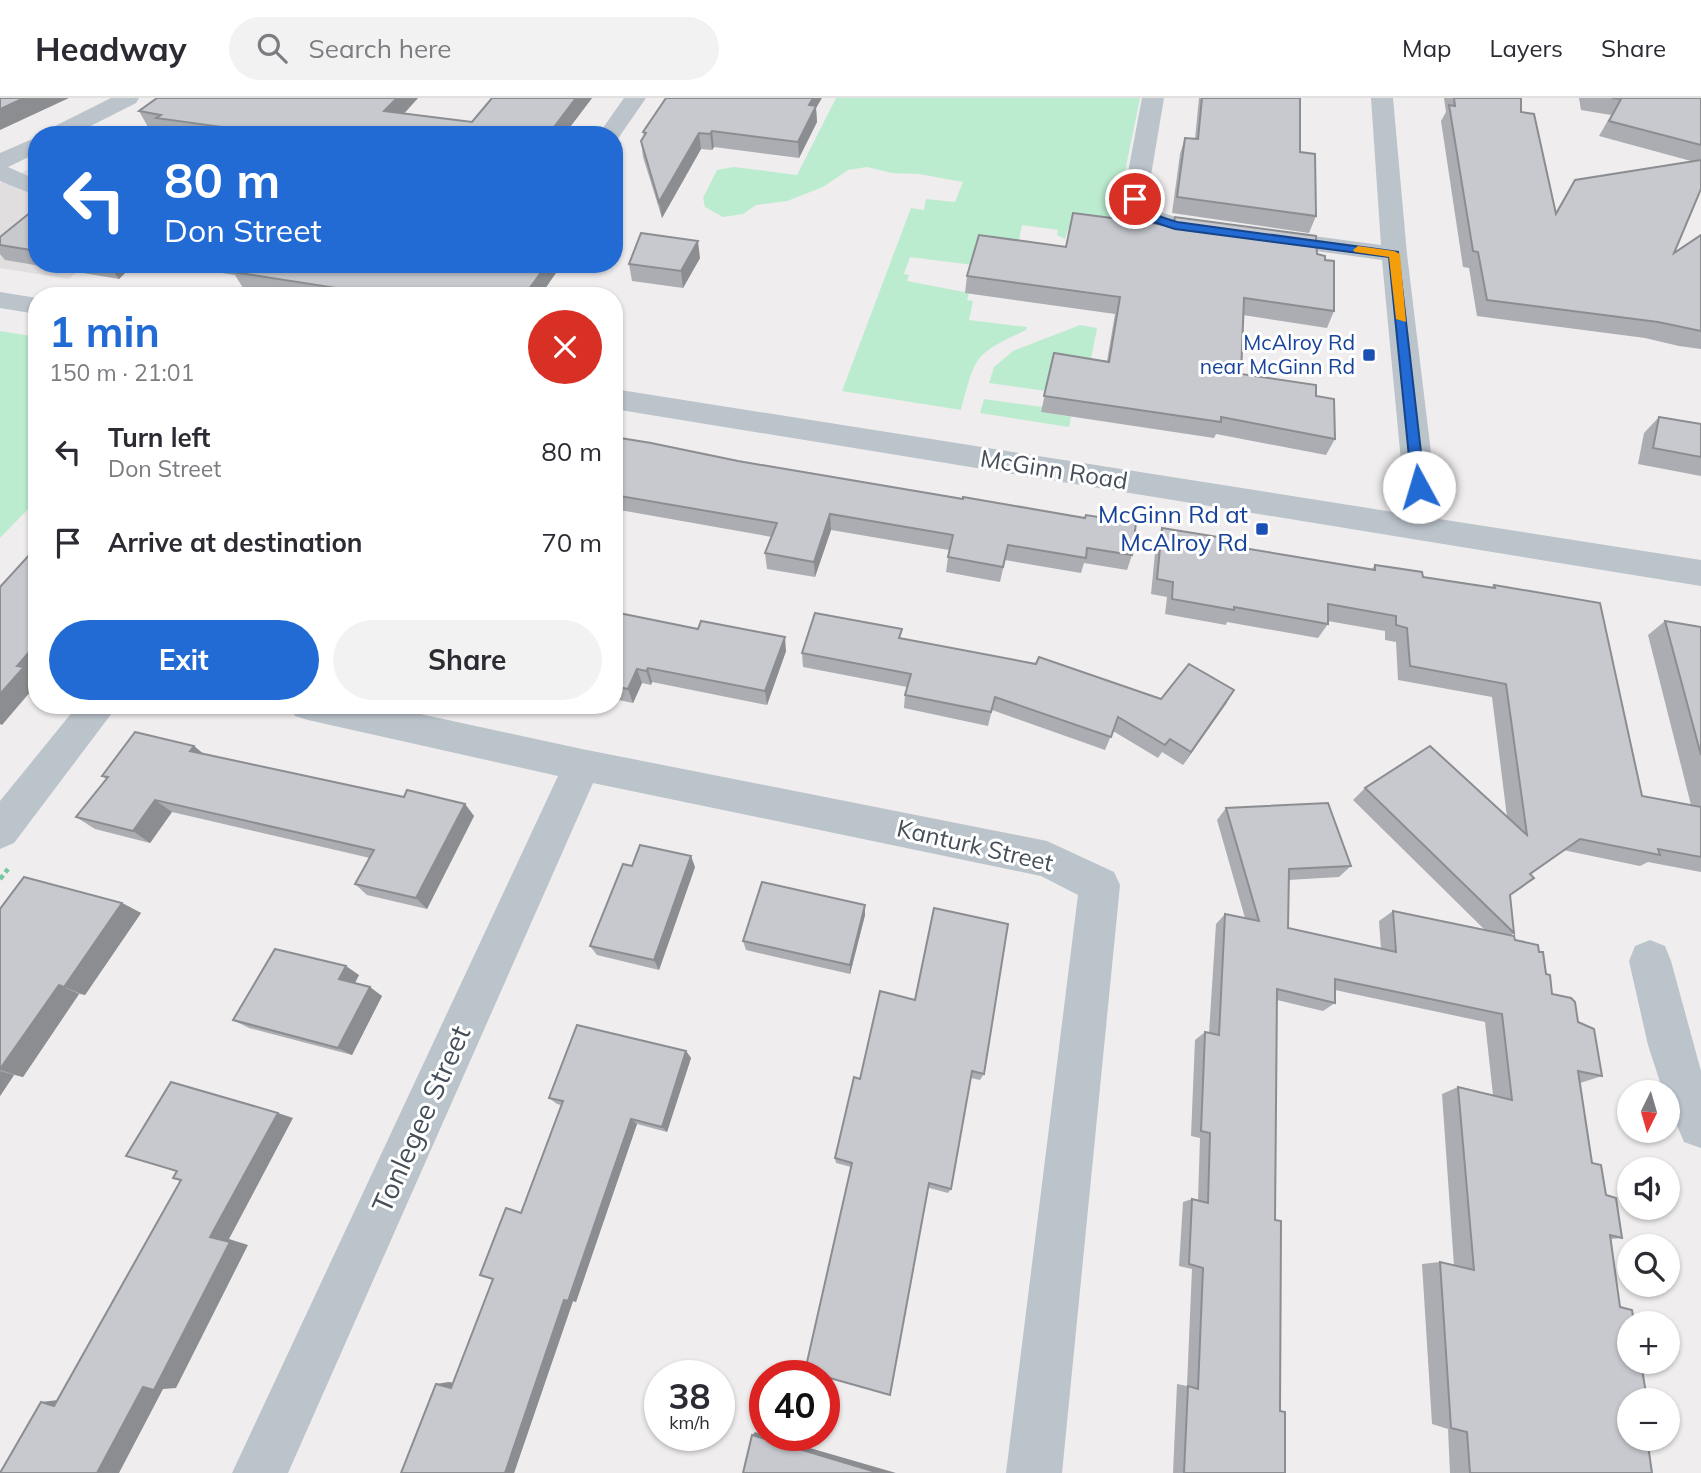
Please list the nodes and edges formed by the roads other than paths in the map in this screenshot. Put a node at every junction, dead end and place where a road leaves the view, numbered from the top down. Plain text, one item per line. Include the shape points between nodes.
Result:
1 (128, 98) edge
2 (635, 98) edge
3 (1153, 98) edge
4 (1382, 98) edge
5 (75, 126) edge
6 (615, 126) edge
7 (28, 148) edge
8 (0, 162) edge
9 (0, 172) edge
10 (28, 185) edge
11 (1394, 254) junction
12 (0, 300) edge
13 (28, 305) edge
14 (623, 400) edge
15 (1424, 529) junction
16 (1701, 573) edge
17 (93, 714) edge
18 (349, 714) edge
19 (582, 765) junction
20 (0, 831) edge
21 (1650, 961) dead end
22 (1701, 1125) edge
23 (260, 1473) edge
24 (1034, 1473) edge

1 - 5 street
2 - 6 street
3 - 11 street via 1135,199 1135,206 1148,216 1175,225
4 - 11 street
7 - 8 street
9 - 10 street
11 - 15 street
12 - 13 street
14 - 15 street, McGinn Road
15 - 16 street, McGinn Road
17 - 20 street
18 - 19 street, Kanturk Street
19 - 23 street, Tonlegee Street
19 - 24 street, Kanturk Street via 1047,859 1100,885
21 - 22 street via 1672,1057

